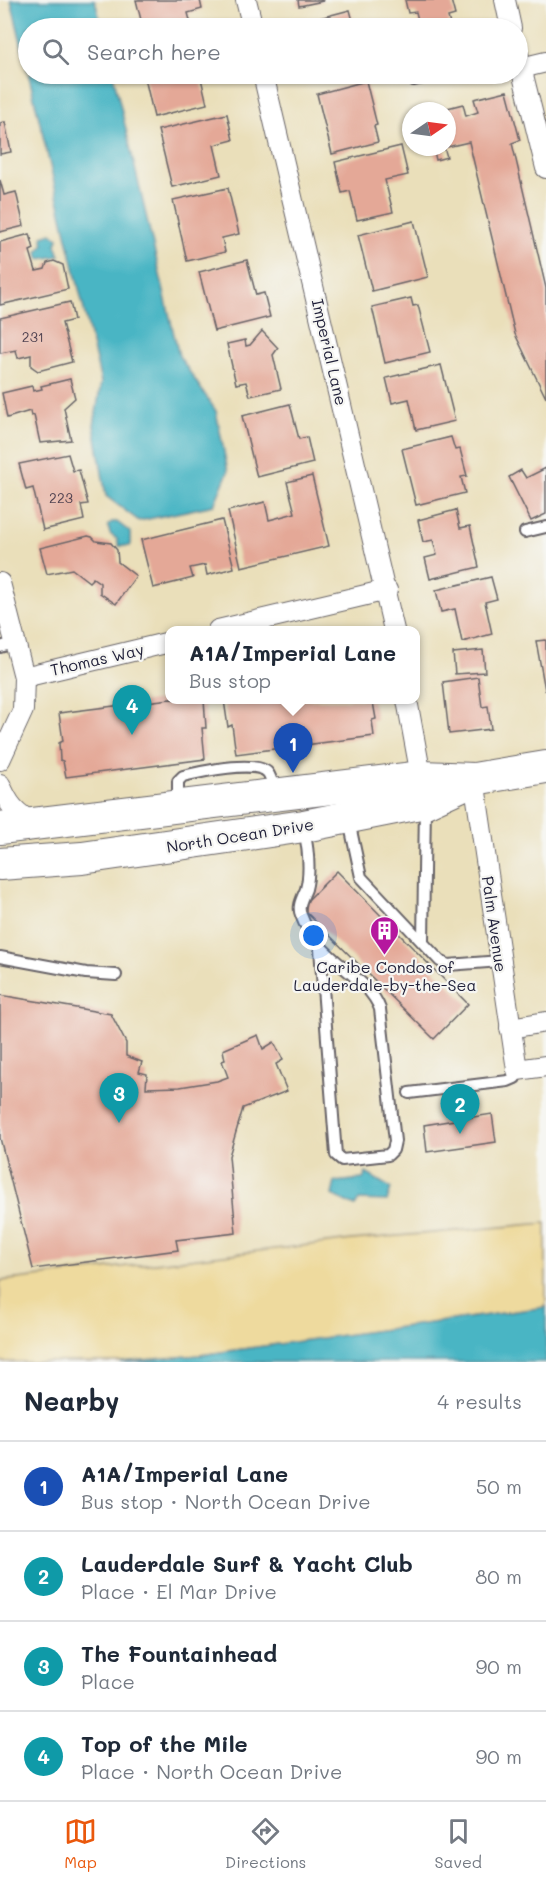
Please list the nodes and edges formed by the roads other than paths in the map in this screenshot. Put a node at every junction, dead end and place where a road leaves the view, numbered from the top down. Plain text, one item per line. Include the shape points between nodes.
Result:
1 (246, 0) edge
2 (505, 0) edge
3 (250, 18) edge
4 (509, 18) edge
5 (528, 60) edge
6 (546, 62) edge
7 (265, 84) edge
8 (524, 84) edge
9 (546, 168) edge
10 (546, 527) edge
11 (525, 532) dead end
12 (0, 583) edge
13 (387, 590) junction
14 (235, 626) edge
15 (393, 626) edge
16 (165, 643) edge
17 (7, 645) edge
18 (24, 677) junction
19 (408, 704) edge
20 (0, 760) edge
21 (546, 766) edge
22 (474, 779) junction
23 (0, 784) edge
24 (423, 789) junction
25 (349, 817) junction
26 (37, 825) junction
27 (304, 826) junction
28 (0, 828) edge
29 (0, 864) edge
30 (423, 941) junction
31 (320, 949) junction
32 (0, 957) edge
33 (501, 961) junction
34 (116, 975) dead end
35 (546, 1023) edge
36 (510, 1028) junction
37 (546, 1066) edge
38 (517, 1070) junction
39 (409, 1093) dead end

1 - 3 street
2 - 4 street
5 - 6 street
7 - 13 street, Imperial Lane
8 - 9 street
10 - 11 lane
12 - 17 street
13 - 14 street
13 - 15 street, Imperial Lane
16 - 18 street, Thomas Way
17 - 18 street
18 - 20 street via 23,710
19 - 24 street
21 - 22 main road, North Ocean Drive
22 - 24 main road, North Ocean Drive
22 - 33 street, Palm Avenue
23 - 26 street via 9,805
24 - 25 main road, North Ocean Drive
24 - 26 main road, North Ocean Drive via 277,794
24 - 30 lane
25 - 27 main road, North Ocean Drive
25 - 30 lane via 361,877
26 - 28 main road, North Ocean Drive
27 - 29 main road, North Ocean Drive via 82,858
27 - 31 lane via 308,878 299,910
30 - 33 lane via 448,965
31 - 31 lane via 336,1155 342,1160 388,1155 395,1141 380,1010 372,993
32 - 34 lane
33 - 36 street, Palm Avenue
35 - 36 street
36 - 38 street, Palm Avenue
37 - 38 street
38 - 39 lane via 515,1078 507,1081

